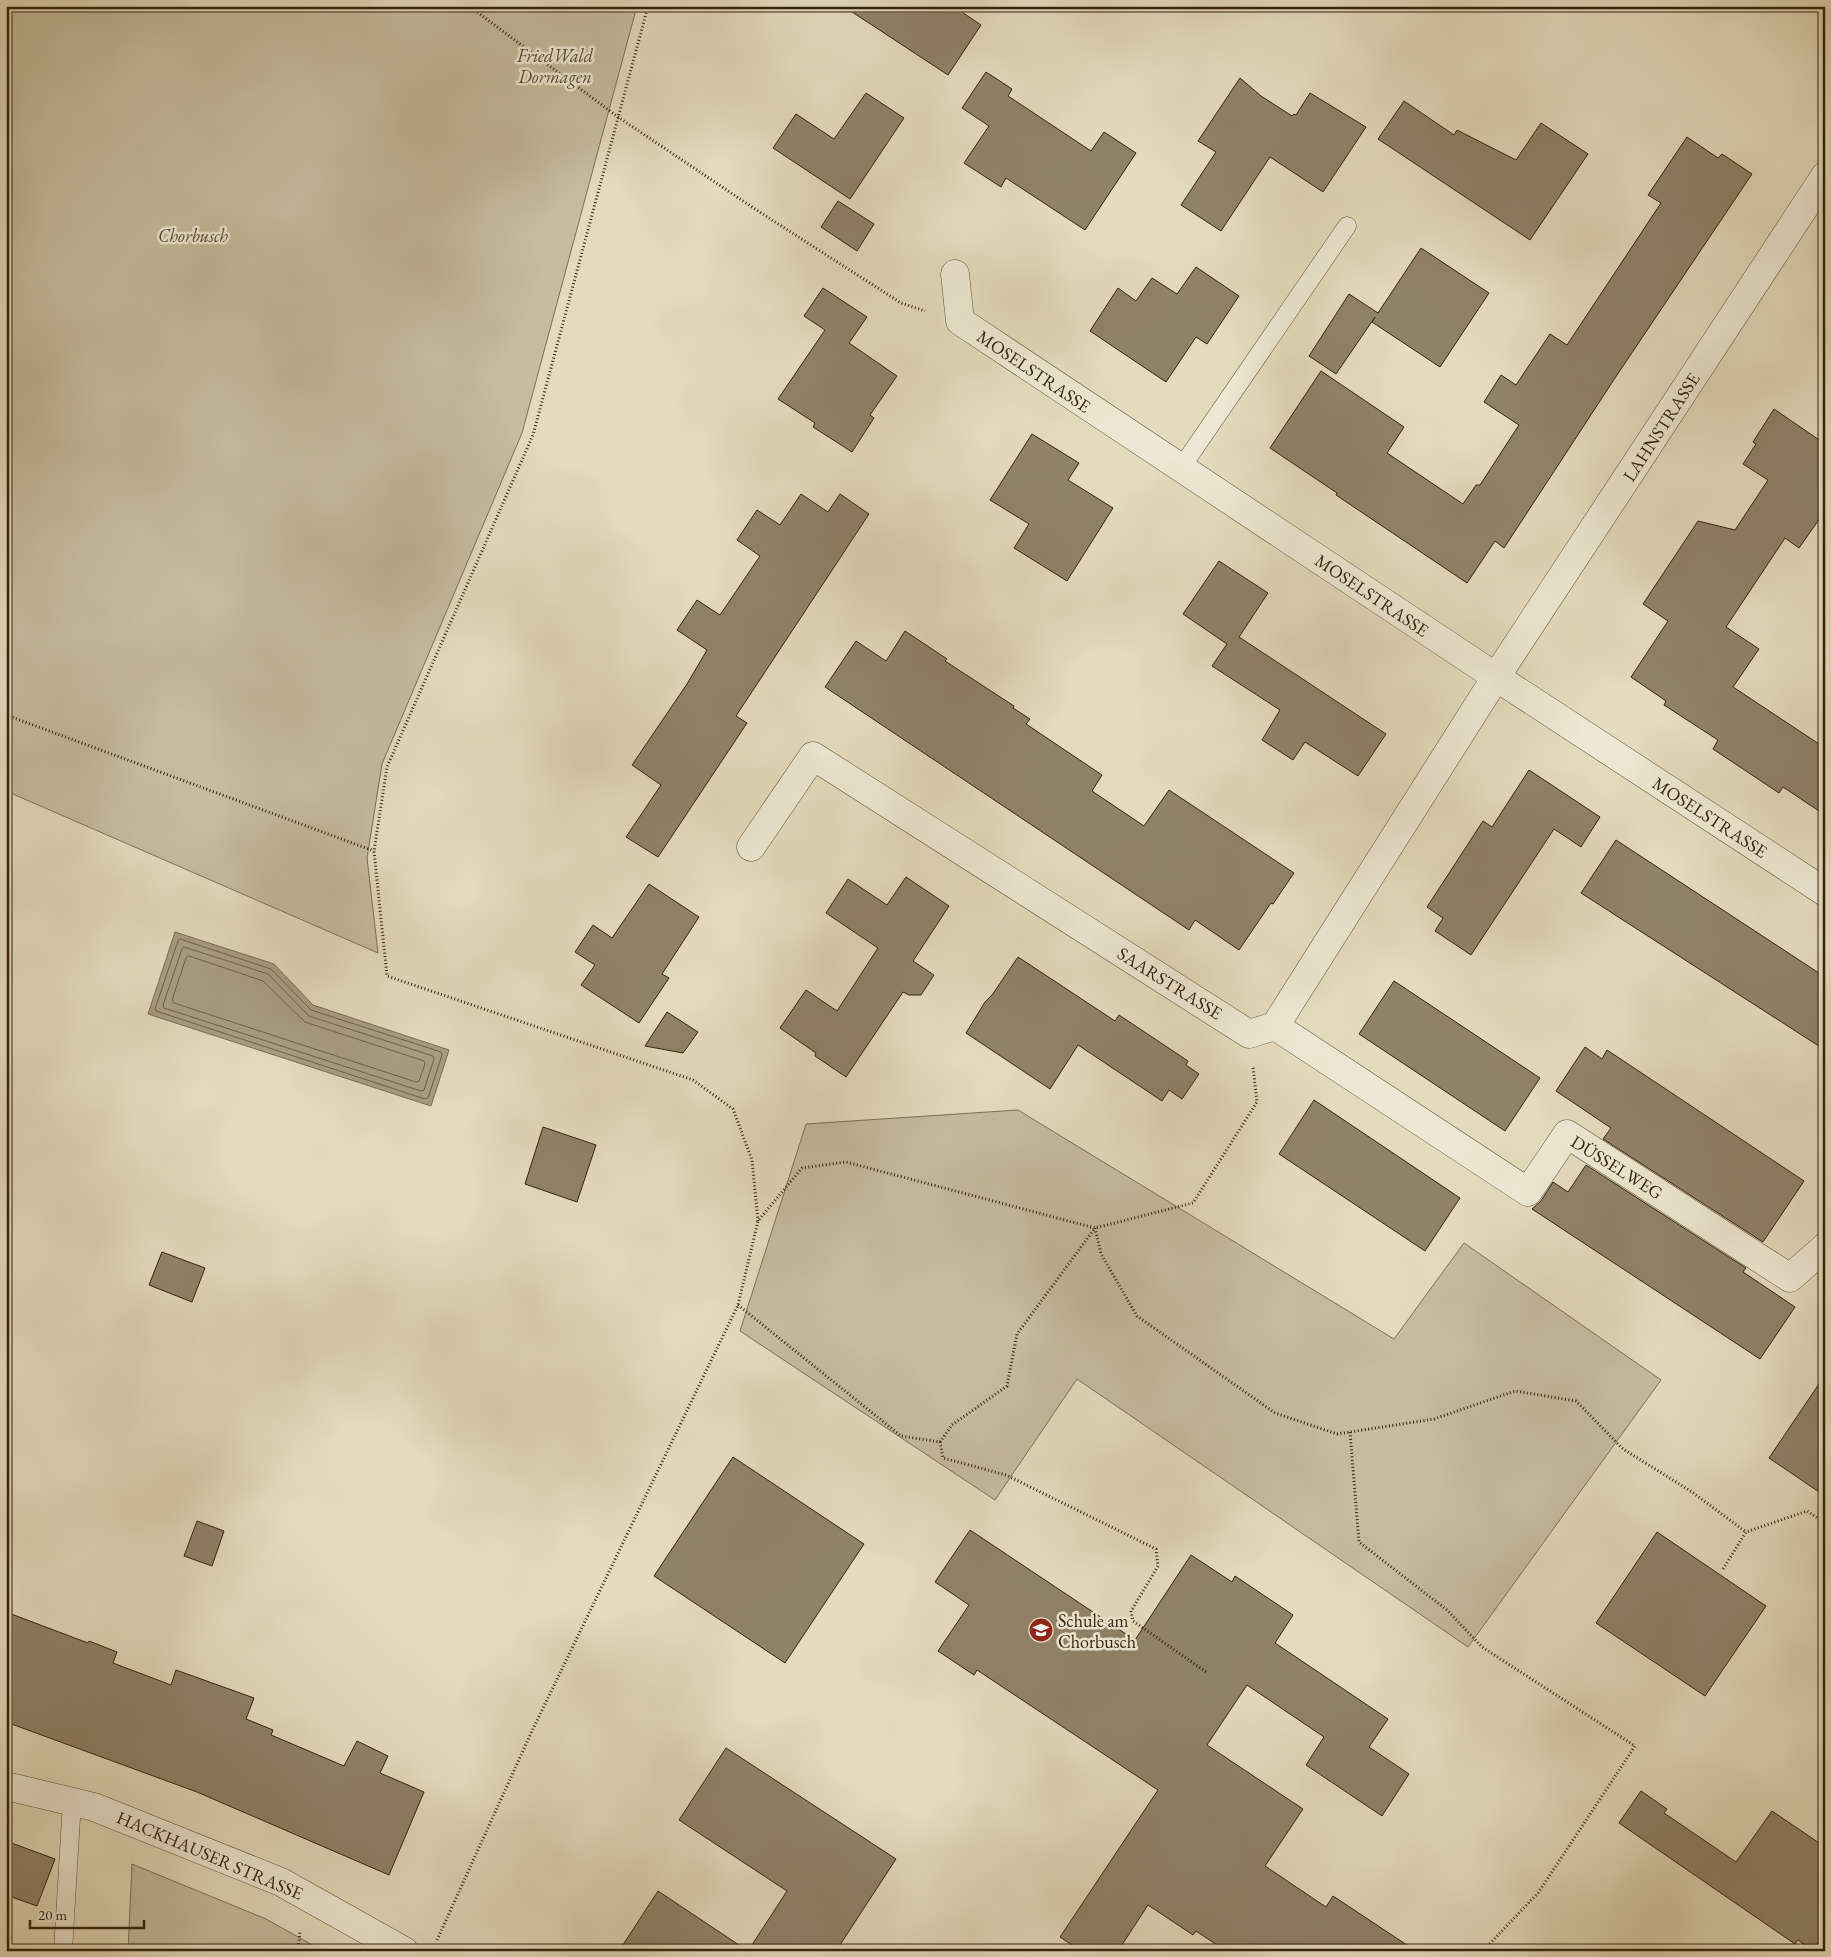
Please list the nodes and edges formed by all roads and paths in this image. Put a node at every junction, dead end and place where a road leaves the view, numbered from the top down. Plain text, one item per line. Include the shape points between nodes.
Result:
1 (469, 6) edge
2 (648, 6) edge
3 (618, 117) junction
4 (1825, 176) edge
5 (1347, 226) dead end
6 (955, 274) dead end
7 (960, 321) junction
8 (1181, 468) junction
9 (1496, 677) junction
10 (6, 715) edge
11 (751, 847) dead end
12 (374, 851) junction
13 (1825, 892) edge
14 (1275, 1026) junction
15 (1249, 1034) junction
16 (758, 1221) junction
17 (1095, 1228) junction
18 (1825, 1247) edge
19 (738, 1305) junction
20 (1350, 1432) junction
21 (940, 1442) junction
22 (1825, 1523) edge
23 (1746, 1532) junction
24 (1724, 1569) dead end
25 (1206, 1672) dead end
26 (6, 1786) edge
27 (72, 1801) junction
28 (436, 1942) dead end
29 (63, 1951) edge
30 (404, 1951) edge
31 (1482, 1951) edge

1 - 3 path
2 - 3 path
3 - 7 path via 901,303
3 - 12 path via 533,435 387,767
4 - 9 street, LAHNSTRASSE
5 - 8 lane
6 - 7 street, MOSELSTRASSE
7 - 8 street, MOSELSTRASSE
8 - 9 street, MOSELSTRASSE
9 - 13 street, MOSELSTRASSE
9 - 14 street
10 - 12 path
11 - 15 street, SAARSTRASSE via 812,756
12 - 16 path via 387,976 693,1080 733,1109 752,1160
14 - 15 street
14 - 18 street, DÜSSELWEG via 1528,1192 1567,1134 1790,1278
15 - 17 path via 1257,1102 1193,1203
16 - 17 path via 802,1168 846,1162
16 - 19 path
17 - 20 path via 1101,1254 1137,1316 1275,1413 1338,1434
17 - 21 path via 1017,1334 1008,1386 952,1425
19 - 21 path via 902,1436
19 - 28 path via 536,1722
20 - 23 path via 1434,1419 1515,1392 1576,1401 1623,1449 1692,1492
20 - 31 path via 1359,1542 1447,1610 1482,1647 1635,1746 1538,1893
21 - 25 path via 943,1458 1006,1475 1156,1549 1158,1566 1131,1611 1133,1621
22 - 23 path via 1808,1511
23 - 24 path
26 - 27 street, HACKHAUSER STRASSE
27 - 29 lane
27 - 30 street, HACKHAUSER STRASSE via 94,1806 281,1882

